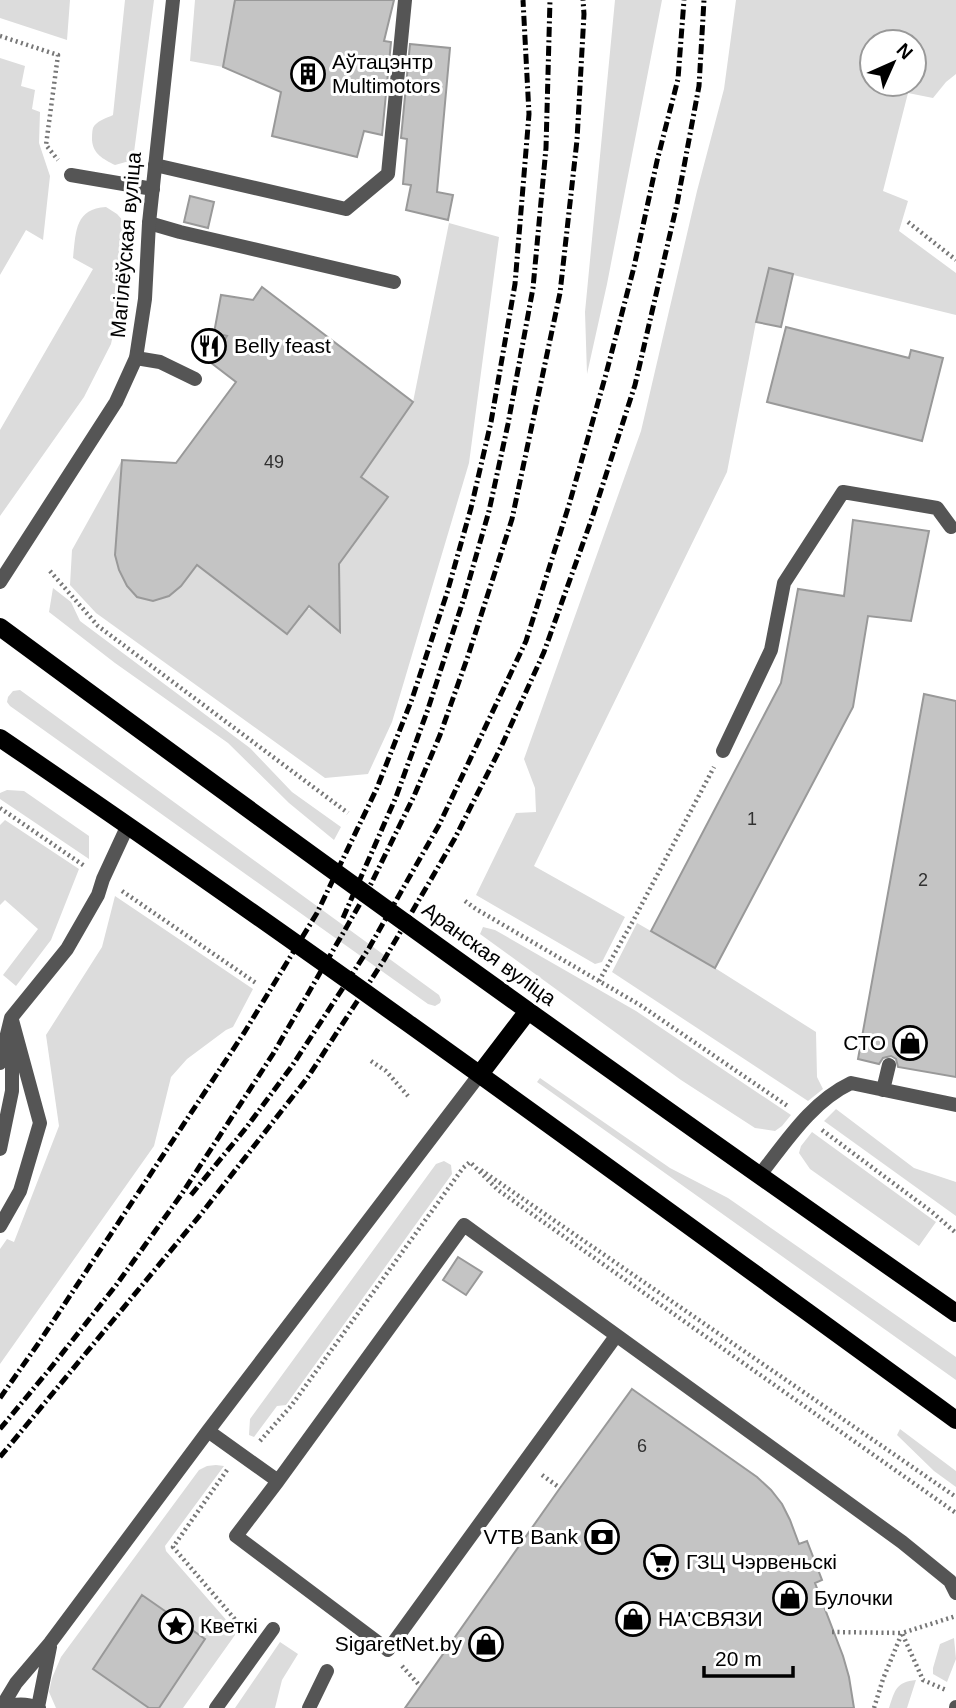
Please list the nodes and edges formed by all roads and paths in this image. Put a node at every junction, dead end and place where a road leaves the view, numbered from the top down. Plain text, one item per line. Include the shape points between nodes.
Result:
1 (173, 0) edge
2 (405, 0) edge
3 (0, 36) edge
4 (155, 165) junction
5 (71, 175) joint
6 (153, 189) junction
7 (908, 222) dead end
8 (149, 223) junction
9 (956, 260) edge
10 (394, 282) dead end
11 (136, 358) junction
12 (195, 379) dead end
13 (951, 527) dead end
14 (50, 571) dead end
15 (0, 583) edge
16 (0, 627) edge
17 (0, 738) edge
18 (723, 751) joint
19 (0, 808) edge
20 (348, 813) dead end
21 (128, 825) junction
22 (103, 879) junction
23 (465, 901) dead end
24 (599, 981) junction
25 (256, 983) dead end
26 (528, 1011) junction
27 (12, 1018) junction
28 (0, 1033) edge
29 (0, 1043) edge
30 (371, 1060) dead end
31 (0, 1063) edge
32 (889, 1065) dead end
33 (480, 1074) junction
34 (883, 1090) junction
35 (408, 1096) dead end
36 (956, 1105) edge
37 (795, 1110) dead end
38 (818, 1127) dead end
39 (0, 1149) edge
40 (470, 1162) dead end
41 (759, 1176) junction
42 (0, 1226) edge
43 (956, 1233) edge
44 (956, 1313) edge
45 (616, 1335) junction
46 (956, 1420) edge
47 (208, 1431) junction
48 (230, 1466) dead end
49 (278, 1481) junction
50 (956, 1497) edge
51 (956, 1593) edge
52 (956, 1616) edge
53 (273, 1629) dead end
54 (832, 1632) dead end
55 (902, 1633) junction
56 (238, 1641) dead end
57 (50, 1643) junction
58 (327, 1671) dead end
59 (956, 1694) edge
60 (1, 1708) edge
61 (6, 1708) edge
62 (38, 1708) edge
63 (216, 1708) edge
64 (309, 1708) edge
65 (874, 1708) edge

1 - 4 street, Магілёўская вуліца
2 - 4 street via 388,174 346,209
3 - 5 path via 58,55 46,145
4 - 6 street, Магілёўская вуліца
5 - 6 street
6 - 8 street, Магілёўская вуліца
7 - 9 path
8 - 10 street
8 - 11 street, Магілёўская вуліца
11 - 12 street via 160,362
11 - 15 street, Магілёўская вуліца via 116,402
13 - 18 street via 937,508 843,492 784,583 771,650
14 - 20 path via 98,626
16 - 26 main road, Аранская вуліца
17 - 21 main road
18 - 24 path
19 - 22 path
21 - 22 street
21 - 33 main road
22 - 25 path
22 - 27 street via 67,948
23 - 24 path
24 - 37 path
26 - 33 main road
26 - 41 main road, Аранская вуліца
27 - 28 street
27 - 29 street
27 - 31 street
27 - 39 street via 12,1091
27 - 42 street via 40,1123 20,1191
30 - 35 path
32 - 34 street
33 - 46 main road
33 - 47 street
34 - 36 street
34 - 41 street via 851,1083 838,1090 805,1117
38 - 43 path
40 - 50 path
41 - 44 main road, Аранская вуліца
45 - 49 street via 464,1225
45 - 49 street via 388,1650 236,1536
45 - 51 street via 902,1542 950,1581
47 - 49 street
47 - 57 street
48 - 56 path via 173,1547 245,1631
52 - 55 path
53 - 63 street
54 - 55 path
55 - 59 path via 923,1680
55 - 65 path
57 - 60 street
57 - 62 street
58 - 64 street
61 - 62 street via 24,1704

